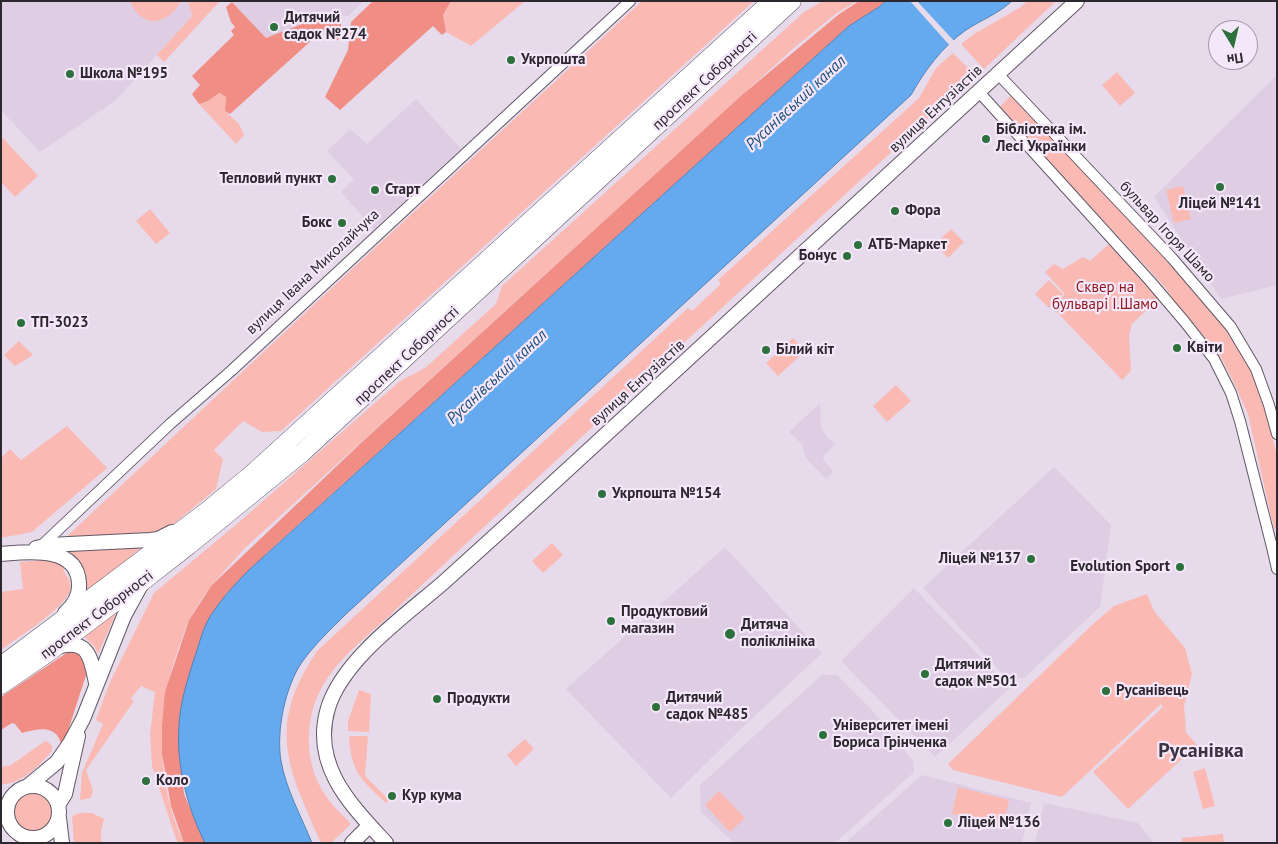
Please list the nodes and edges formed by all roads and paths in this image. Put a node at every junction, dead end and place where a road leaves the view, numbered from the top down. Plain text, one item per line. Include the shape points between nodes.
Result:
1 (630, 1) edge
2 (772, 1) edge
3 (792, 1) edge
4 (1077, 1) edge
5 (998, 74) junction
6 (979, 92) junction
7 (1277, 434) edge
8 (193, 522) junction
9 (1274, 546) edge
10 (40, 547) junction
11 (24, 552) junction
12 (1, 554) edge
13 (1277, 569) edge
14 (143, 581) junction
15 (30, 646) junction
16 (54, 648) junction
17 (1, 666) edge
18 (96, 684) junction
19 (1, 685) edge
20 (83, 719) junction
21 (22, 788) junction
22 (1, 795) edge
23 (58, 811) junction
24 (369, 826) junction
25 (1, 832) edge
26 (28, 839) edge
27 (62, 843) edge
28 (352, 843) edge
29 (386, 843) edge

1 - 10 street, вулиця Івана Миколайчука
2 - 8 highway, проспект Соборності via 253,473
3 - 14 highway, проспект Соборності via 302,452
4 - 5 street, вулиця Ентузіастів
5 - 6 street, вулиця Ентузіастів
5 - 7 street, бульвар Ігоря Шамо via 1172,258 1231,327 1256,369
6 - 9 street via 1150,282 1214,359 1231,392
6 - 24 street, вулиця Ентузіастів via 350,669 328,708 325,748 336,782
8 - 10 street, вулиця Івана Миколайчука via 150,540
8 - 15 highway, проспект Соборності
9 - 13 street
10 - 11 street, вулиця Івана Миколайчука
11 - 12 street, вулиця Івана Миколайчука
11 - 15 street, вулиця Івана Миколайчука via 60,556 72,565 79,579 78,596 70,609
14 - 16 highway, проспект Соборності
14 - 18 street via 124,616
15 - 17 highway, проспект Соборності
16 - 18 street via 66,644 80,645 93,664
16 - 19 highway, проспект Соборності
18 - 20 street
20 - 21 street via 62,756 45,773
20 - 23 street
21 - 22 street
21 - 23 street via 36,785 50,792
21 - 26 street via 10,798 6,815 14,830
23 - 26 street via 56,825 44,836
23 - 27 street
24 - 28 street
24 - 29 street, вулиця Ентузіастів
25 - 26 street

